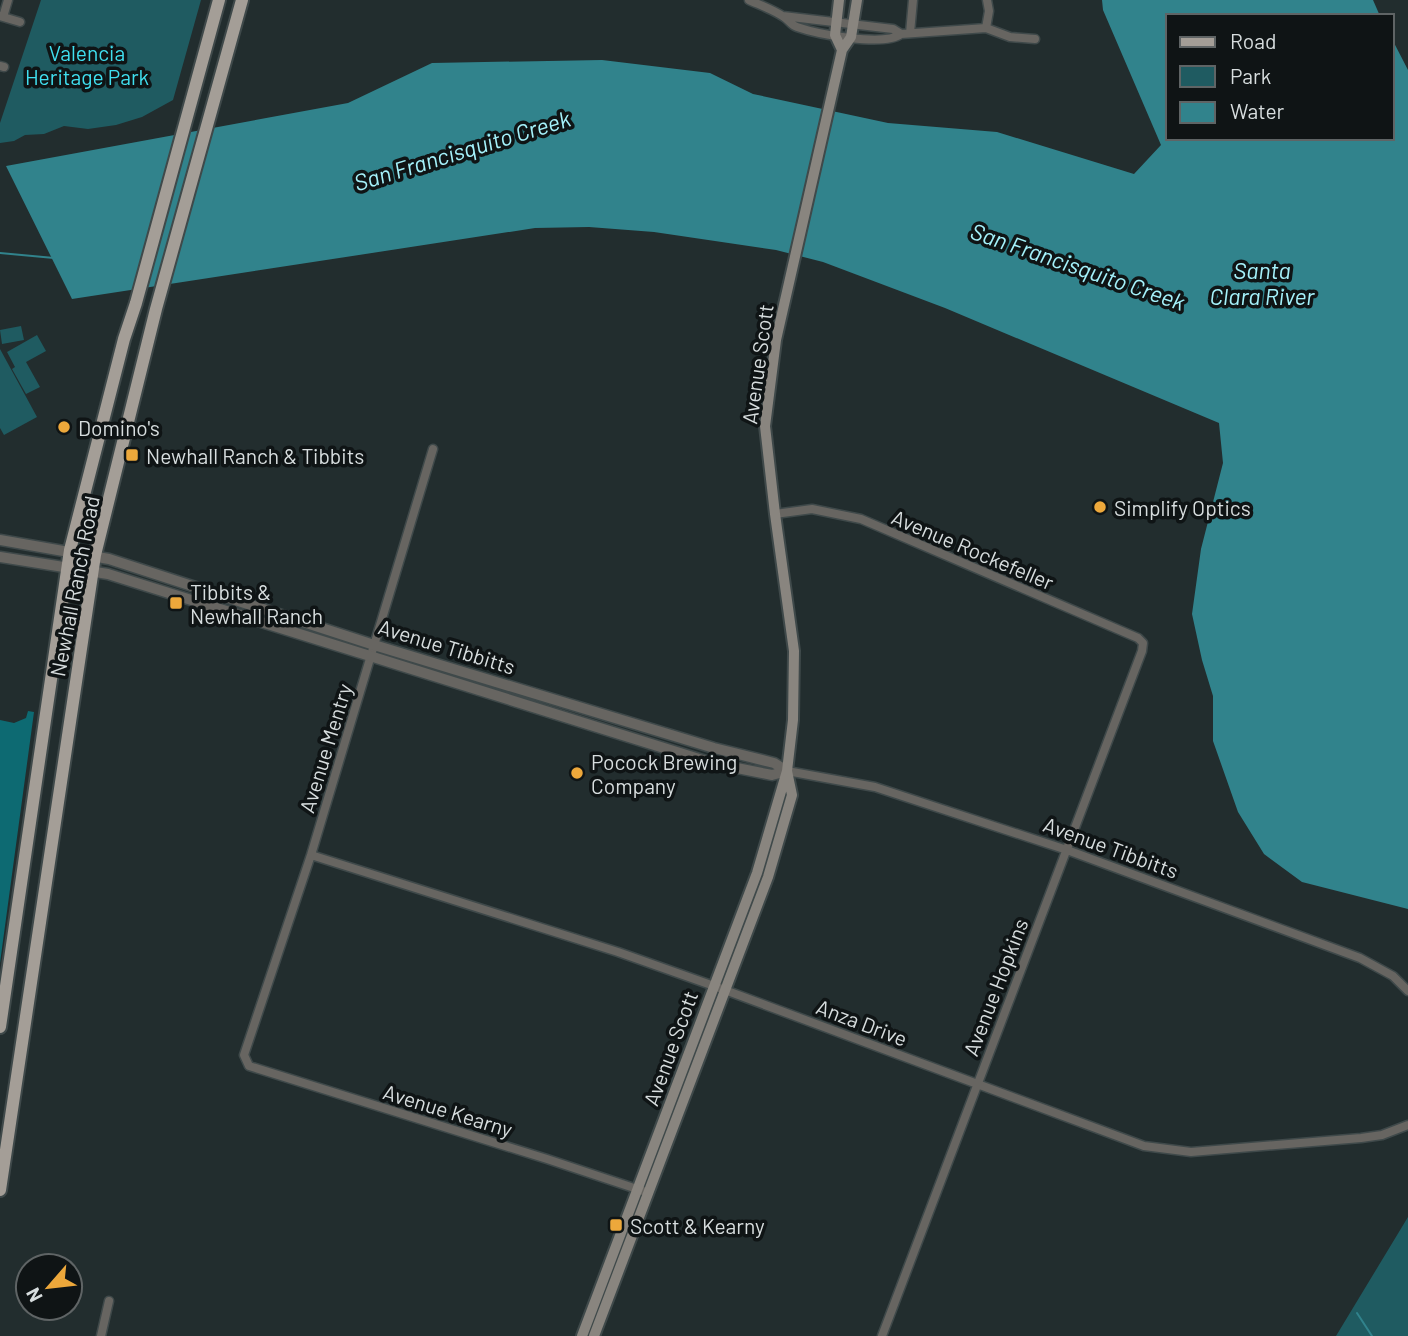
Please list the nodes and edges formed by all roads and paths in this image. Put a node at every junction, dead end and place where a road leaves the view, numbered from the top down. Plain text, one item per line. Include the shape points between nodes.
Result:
1 (8, 0) edge
2 (219, 0) edge
3 (242, 0) edge
4 (749, 0) edge
5 (839, 0) edge
6 (857, 0) edge
7 (913, 0) edge
8 (987, 0) edge
9 (783, 16) junction
10 (1, 17) edge
11 (20, 22) dead end
12 (836, 22) junction
13 (854, 24) junction
14 (986, 28) junction
15 (905, 34) junction
16 (835, 35) junction
17 (851, 37) junction
18 (1035, 39) dead end
19 (842, 50) junction
20 (433, 449) dead end
21 (775, 514) junction
22 (0, 540) edge
23 (70, 550) junction
24 (95, 555) junction
25 (0, 557) edge
26 (68, 566) junction
27 (92, 571) junction
28 (374, 645) junction
29 (1142, 651) joint
30 (371, 656) junction
31 (787, 771) junction
32 (1067, 850) junction
33 (311, 855) junction
34 (714, 986) junction
35 (726, 990) junction
36 (1408, 991) edge
37 (0, 1027) edge
38 (244, 1055) joint
39 (977, 1083) junction
40 (1408, 1125) edge
41 (0, 1191) edge
42 (644, 1191) junction
43 (109, 1301) dead end
44 (100, 1336) edge
45 (582, 1336) edge
46 (594, 1336) edge
47 (882, 1336) edge

1 - 10 street
2 - 23 main road, Newhall Ranch Road
3 - 24 main road, Newhall Ranch Road via 156,309
4 - 9 street
5 - 12 main road
6 - 13 main road, Avenue Scott
7 - 15 street
8 - 14 street
9 - 12 street
9 - 16 street via 793,26
10 - 11 street
12 - 13 street
12 - 16 main road
13 - 15 street
13 - 17 main road, Avenue Scott
14 - 15 street
14 - 18 street via 1010,37
15 - 17 street via 892,40
16 - 17 street
16 - 19 main road
17 - 19 main road, Avenue Scott
19 - 21 main road, Avenue Scott via 776,340 765,426
20 - 28 street, Avenue Mentry
21 - 29 street, Avenue Rockefeller via 812,509 861,519 1138,638
21 - 31 main road, Avenue Scott via 794,651
22 - 23 street, Avenue Tibbitts
23 - 24 street, Avenue Tibbitts
23 - 26 main road, Newhall Ranch Road
24 - 27 main road, Newhall Ranch Road
24 - 28 street, Avenue Tibbitts
25 - 26 street, Avenue Tibbitts
26 - 27 street, Avenue Tibbitts
26 - 37 main road, Newhall Ranch Road
27 - 30 street, Avenue Tibbitts
27 - 41 main road, Newhall Ranch Road
28 - 30 street, Avenue Mentry
28 - 31 street, Avenue Tibbitts via 774,762
29 - 32 street, Avenue Hopkins
30 - 31 street, Avenue Tibbitts via 712,763 772,775
30 - 33 street, Avenue Mentry
31 - 32 street, Avenue Tibbitts via 875,788
31 - 34 main road, Avenue Scott via 757,873
31 - 35 main road, Avenue Scott via 792,795 781,839
32 - 36 street, Avenue Tibbitts via 1360,958 1393,976
32 - 39 street, Avenue Hopkins
33 - 34 street, Anza Drive
33 - 38 street, Avenue Mentry
34 - 35 street, Anza Drive
34 - 42 main road, Avenue Scott
35 - 39 street, Anza Drive
35 - 42 main road, Avenue Scott
38 - 42 street, Avenue Kearny via 249,1066
39 - 40 street, Anza Drive via 1129,1141 1180,1152 1361,1138
39 - 47 street, Avenue Hopkins
42 - 45 main road, Avenue Scott
42 - 46 main road, Avenue Scott
43 - 44 street

